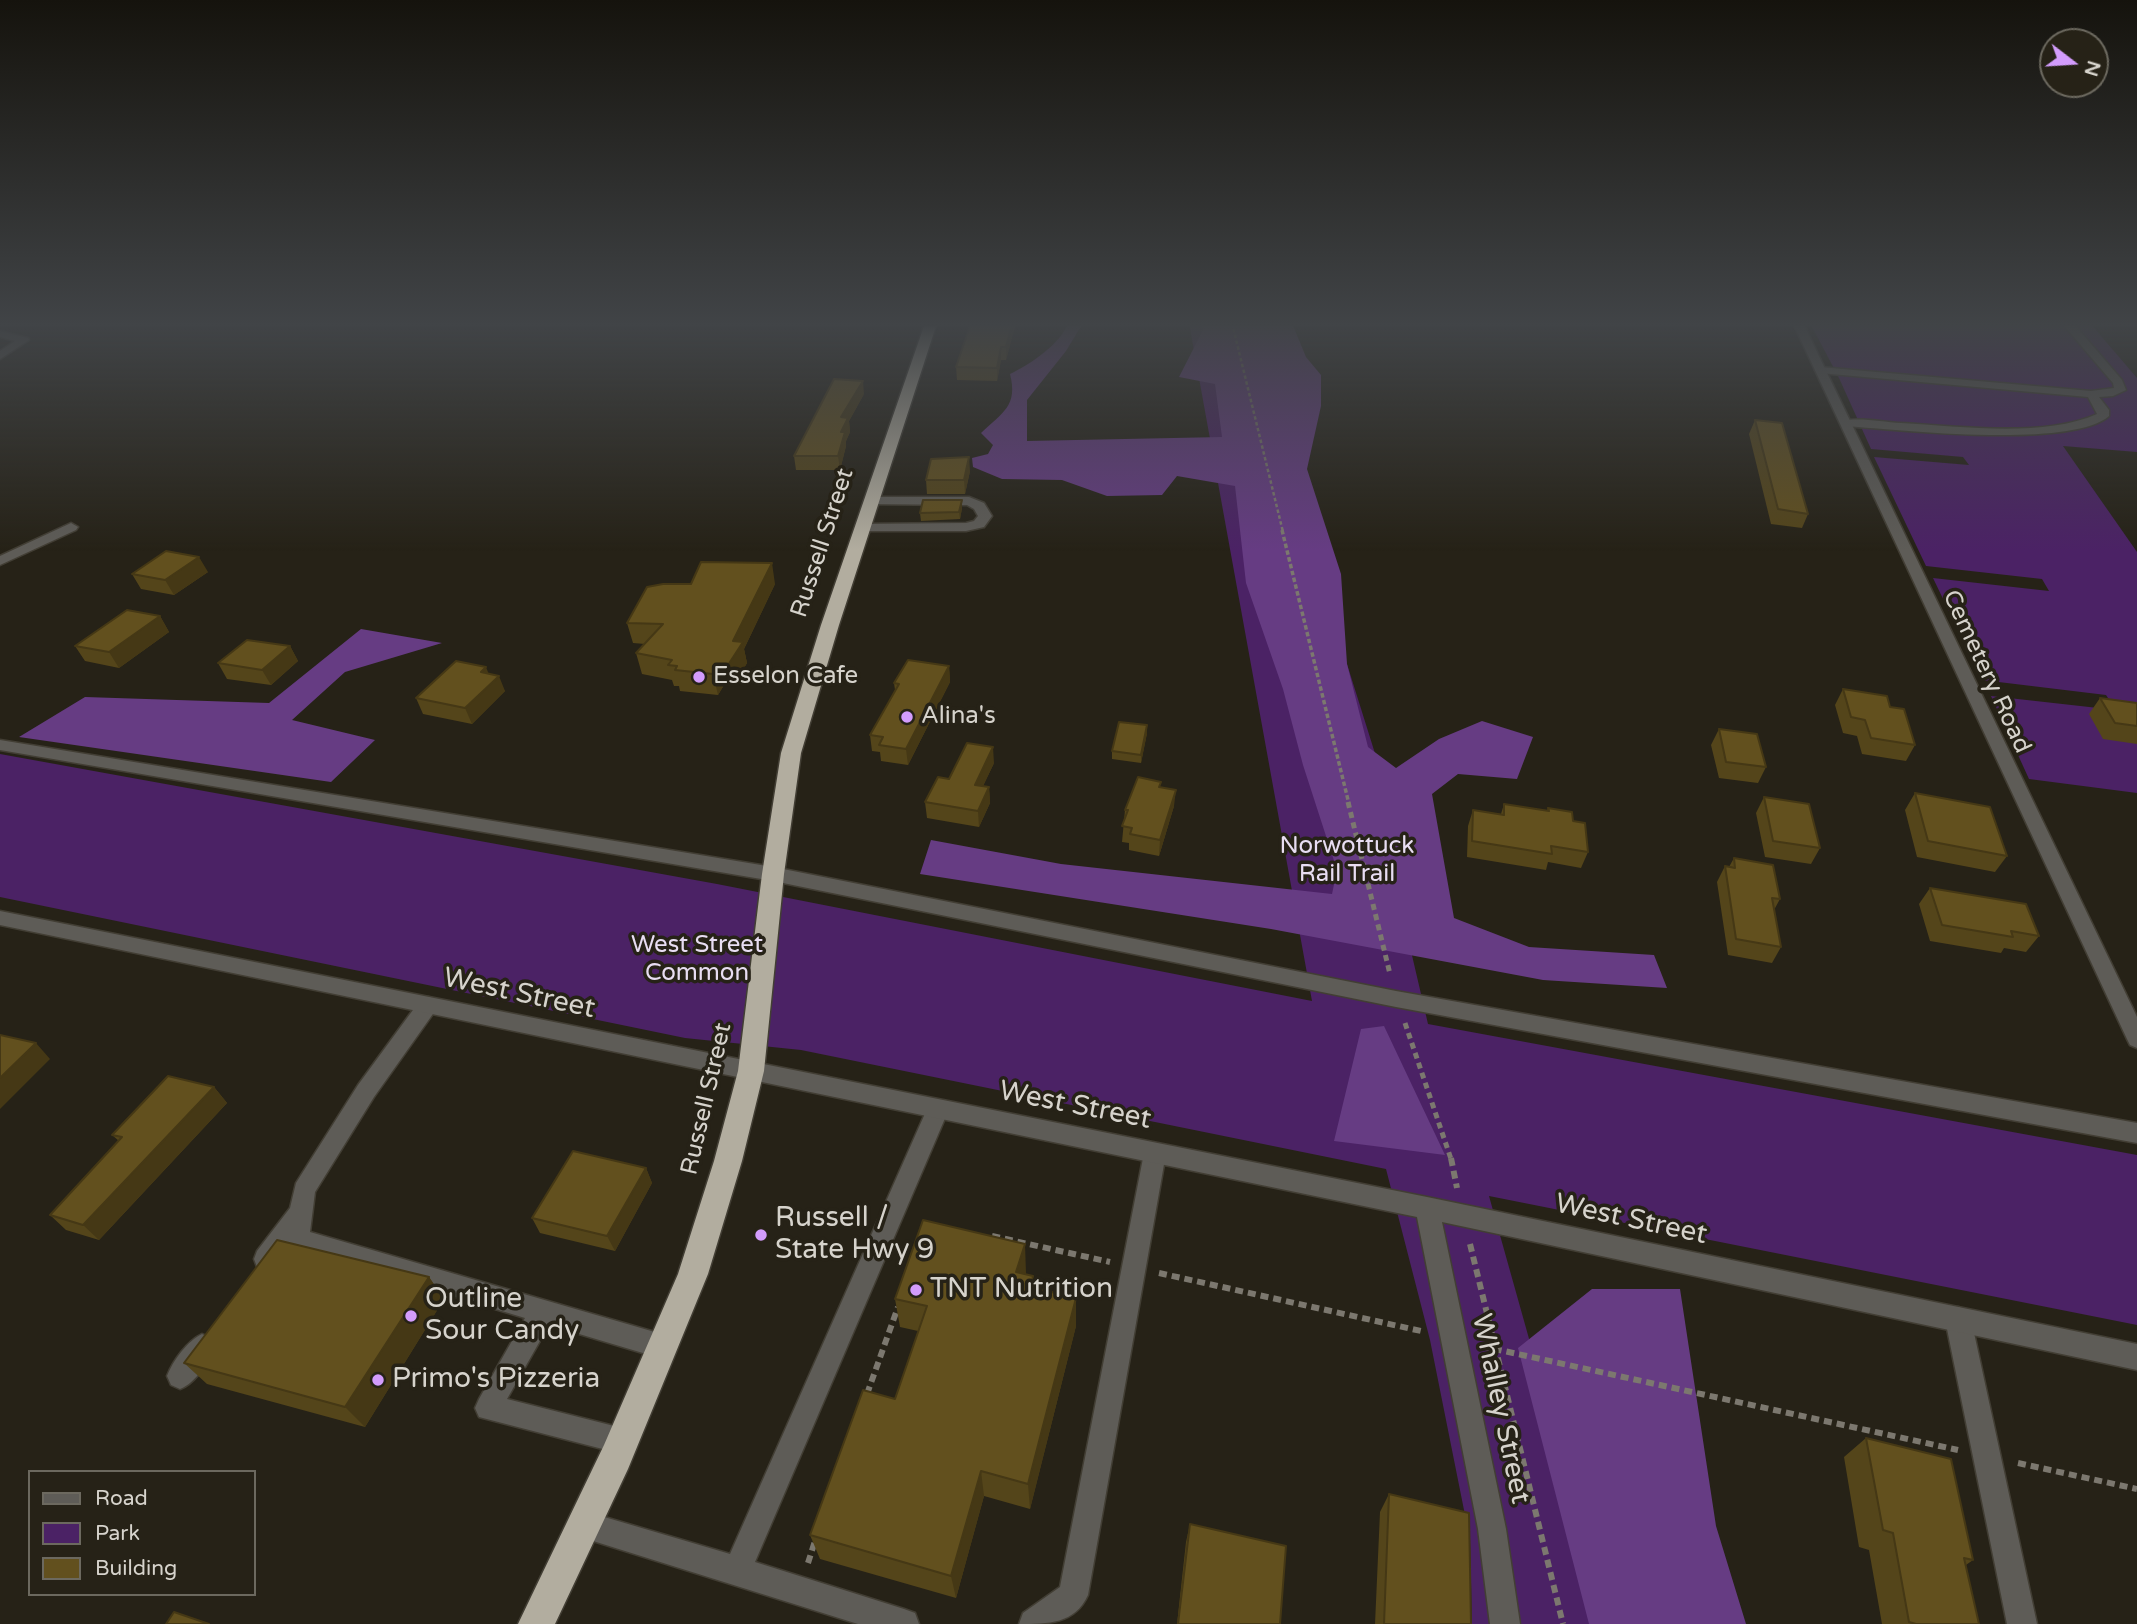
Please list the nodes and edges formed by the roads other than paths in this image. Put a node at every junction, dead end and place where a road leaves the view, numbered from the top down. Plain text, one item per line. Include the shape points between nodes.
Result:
1 (905, 399) edge
2 (1834, 399) edge
3 (2094, 399) edge
4 (1846, 423) junction
5 (870, 501) junction
6 (71, 527) dead end
7 (862, 528) junction
8 (0, 562) edge
9 (0, 745) edge
10 (773, 874) junction
11 (0, 918) edge
12 (428, 1005) junction
13 (2137, 1039) edge
14 (751, 1071) junction
15 (939, 1109) junction
16 (2137, 1133) edge
17 (1155, 1153) junction
18 (1427, 1208) junction
19 (301, 1211) junction
20 (253, 1277) edge
21 (543, 1311) junction
22 (1958, 1319) junction
23 (212, 1332) edge
24 (663, 1346) junction
25 (2137, 1357) edge
26 (180, 1376) dead end
27 (622, 1441) junction
28 (584, 1525) junction
29 (737, 1572) junction
30 (536, 1624) edge
31 (904, 1624) edge
32 (1034, 1624) edge
33 (1505, 1624) edge
34 (2022, 1624) edge

1 - 5 highway, Russell Street
2 - 4 street, Cemetery Road
3 - 4 street via 2103,416 2075,427
4 - 13 street, Cemetery Road
5 - 7 highway, Russell Street
5 - 7 street via 969,501 985,516 979,524 965,527
6 - 8 street
7 - 10 highway, Russell Street via 790,754
9 - 10 street
10 - 14 highway, Russell Street
10 - 16 street via 1396,999
11 - 12 street, West Street
12 - 14 street, West Street
12 - 19 street via 366,1091 304,1190
14 - 15 street, West Street
14 - 24 highway, Russell Street via 693,1274
15 - 17 street, West Street
15 - 29 street
17 - 18 street, West Street
17 - 32 street via 1073,1595
18 - 22 street, West Street
18 - 33 street, Whalley Street via 1492,1529
19 - 20 street
19 - 21 street via 297,1239
21 - 24 street
21 - 27 street via 488,1408
22 - 25 street, West Street
22 - 34 street
23 - 26 street
24 - 27 highway, Russell Street
27 - 28 highway, Russell Street
28 - 29 street
28 - 30 highway, Russell Street
29 - 31 street

